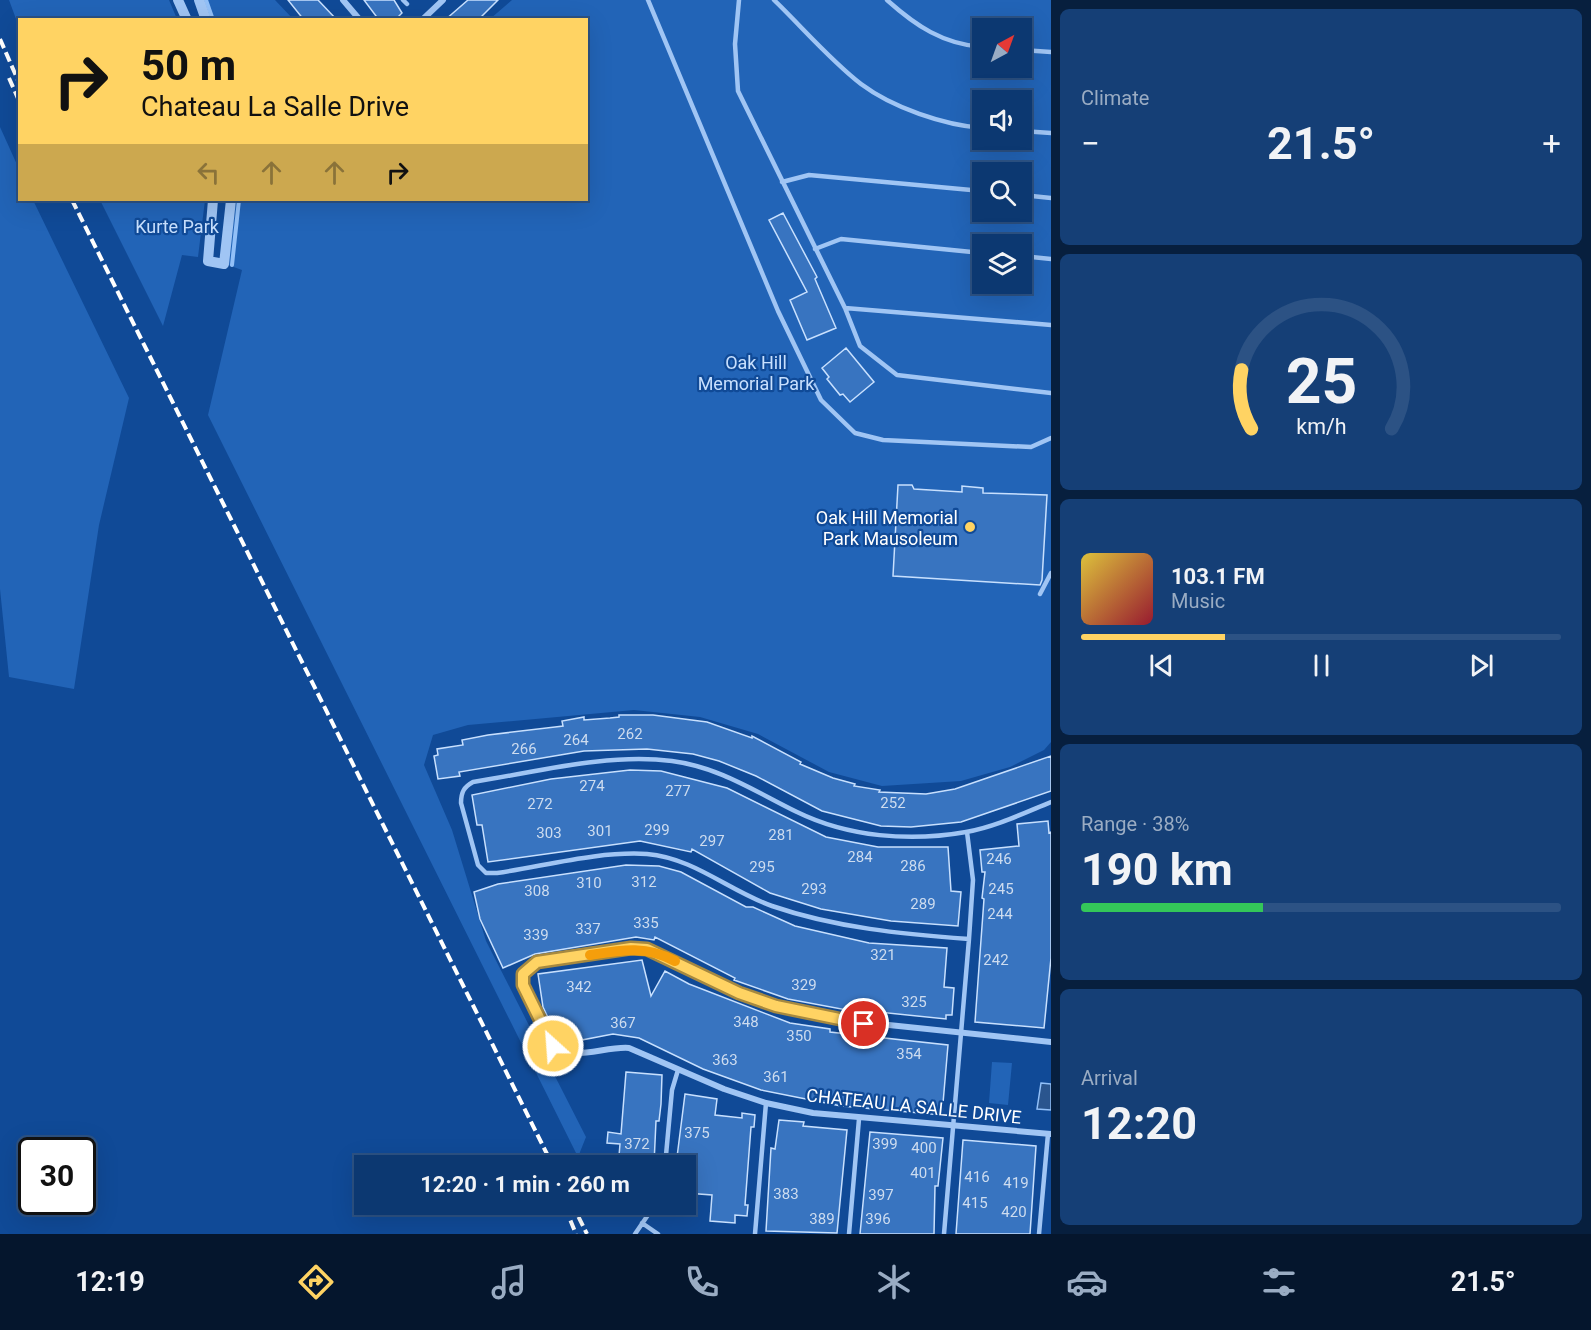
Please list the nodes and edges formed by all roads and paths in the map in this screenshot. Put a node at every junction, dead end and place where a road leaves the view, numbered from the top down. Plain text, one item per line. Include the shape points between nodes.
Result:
1 (178, 0) edge
2 (199, 0) edge
3 (343, 0) edge
4 (443, 0) edge
5 (648, 0) edge
6 (739, 0) edge
7 (774, 0) edge
8 (887, 0) edge
9 (186, 18) edge
10 (205, 18) edge
11 (358, 18) edge
12 (424, 18) edge
13 (972, 45) edge
14 (1032, 51) edge
15 (1051, 52) edge
16 (972, 127) edge
17 (1032, 132) edge
18 (1051, 133) edge
19 (782, 182) junction
20 (972, 190) edge
21 (1032, 196) edge
22 (1051, 198) edge
23 (213, 201) edge
24 (231, 201) edge
25 (815, 249) junction
26 (972, 252) edge
27 (1032, 257) edge
28 (1051, 259) edge
29 (845, 308) junction
30 (1051, 325) edge
31 (1051, 393) edge
32 (1051, 438) edge
33 (1051, 573) edge
34 (1040, 594) dead end
35 (1051, 802) edge
36 (967, 832) junction
37 (969, 939) junction
38 (961, 1033) junction
39 (1051, 1042) edge
40 (678, 1070) junction
41 (766, 1103) junction
42 (859, 1119) junction
43 (953, 1126) junction
44 (1049, 1134) edge
45 (666, 1155) edge
46 (648, 1215) edge
47 (642, 1223) junction
48 (635, 1234) edge
49 (658, 1234) edge
50 (755, 1234) edge
51 (849, 1234) edge
52 (944, 1234) edge
53 (1039, 1234) edge

1 - 9 street
2 - 10 street
3 - 11 street
4 - 12 street
5 - 32 lane via 778,311 821,400 855,433 883,440 1031,447
6 - 19 lane via 735,44 738,91
7 - 16 lane via 862,85 910,111
8 - 13 lane via 915,24 941,39
14 - 15 lane
17 - 18 lane
19 - 20 lane via 809,175
19 - 25 lane
21 - 22 lane
23 - 24 street via 208,261 224,264
25 - 26 lane via 841,239
25 - 29 lane
27 - 28 lane
29 - 30 lane
29 - 31 lane via 860,346 897,375
33 - 34 lane
35 - 36 lane
36 - 37 lane via 973,880
36 - 37 lane via 879,836 833,826 798,813 736,779 672,761 615,760 473,782 461,794 478,865 486,873 649,854 688,864 769,905 798,914 878,932
37 - 38 lane
38 - 39 street, CHATEAU LA SALLE DRIVE
38 - 40 street, CHATEAU LA SALLE DRIVE via 864,1024 776,1006 739,993 647,949 537,962 523,974 523,985 553,1046 560,1052 629,1048
38 - 43 lane
40 - 41 street, CHATEAU LA SALLE DRIVE
40 - 45 lane via 672,1090
41 - 42 street, CHATEAU LA SALLE DRIVE
41 - 50 lane
42 - 43 street, CHATEAU LA SALLE DRIVE
42 - 51 lane
43 - 44 street, CHATEAU LA SALLE DRIVE
43 - 52 lane
44 - 53 lane
46 - 47 lane
47 - 48 lane
47 - 49 lane

